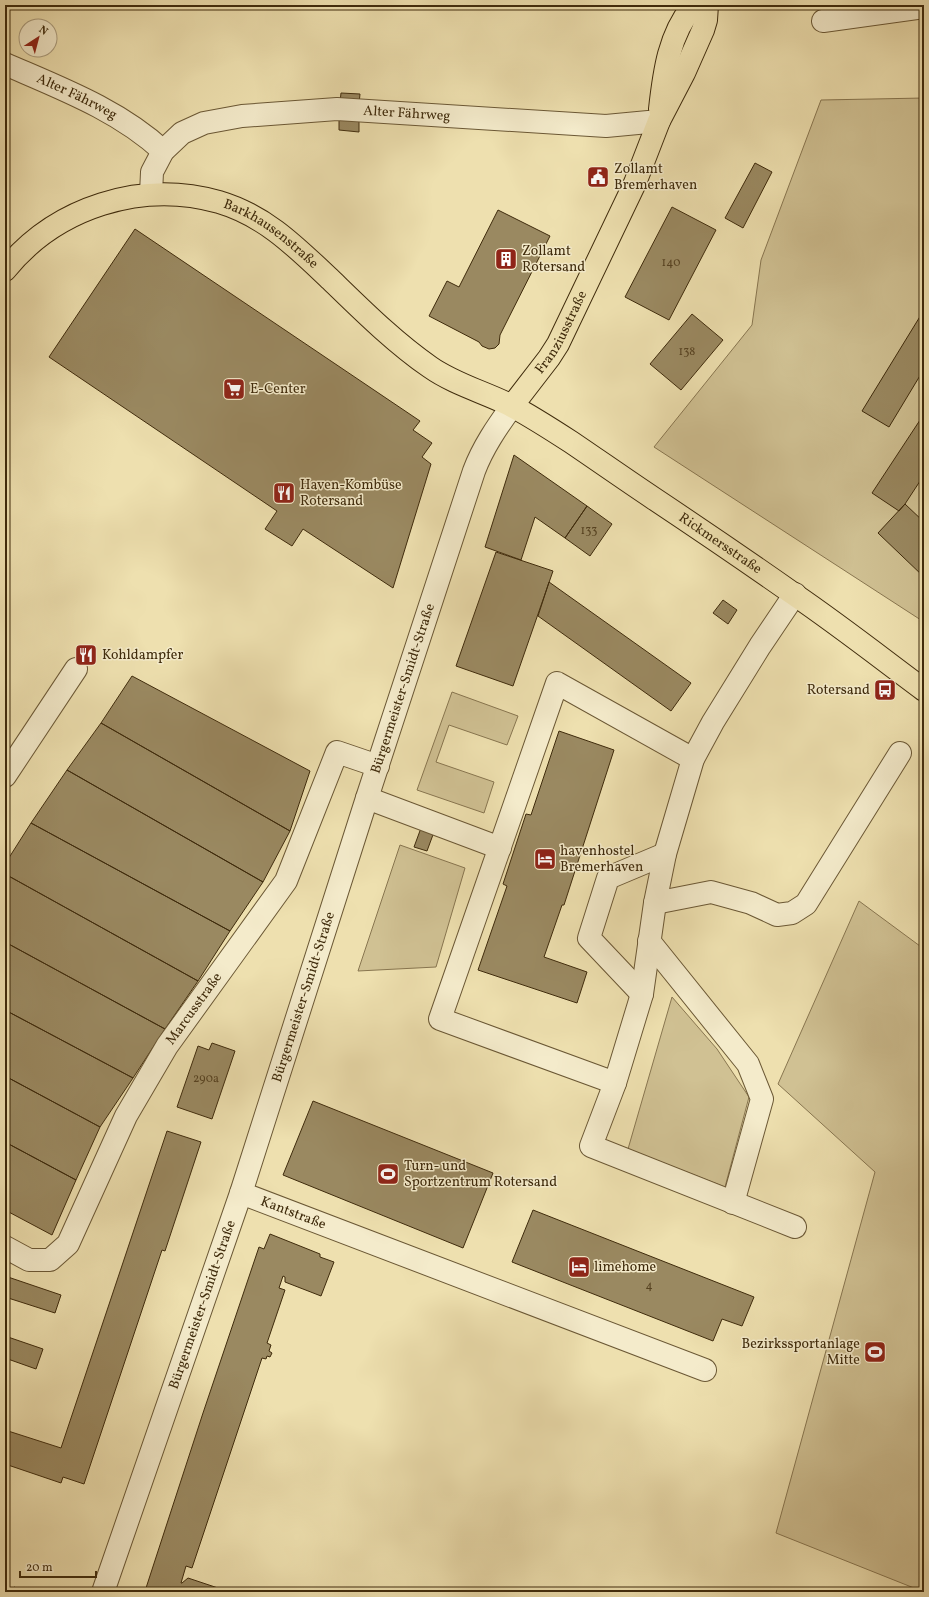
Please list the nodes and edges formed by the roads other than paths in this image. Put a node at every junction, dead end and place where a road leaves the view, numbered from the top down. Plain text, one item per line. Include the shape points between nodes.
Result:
1 (694, 5) edge
2 (708, 5) edge
3 (924, 7) edge
4 (824, 21) dead end
5 (5, 64) edge
6 (659, 121) junction
7 (163, 151) junction
8 (151, 194) junction
9 (5, 270) edge
10 (512, 406) junction
11 (795, 594) junction
12 (76, 669) dead end
13 (924, 690) edge
14 (900, 753) dead end
15 (693, 759) junction
16 (378, 766) junction
17 (5, 776) edge
18 (367, 798) junction
19 (500, 848) junction
20 (665, 854) junction
21 (655, 903) junction
22 (649, 941) junction
23 (642, 994) junction
24 (614, 1083) junction
25 (241, 1193) junction
26 (733, 1203) junction
27 (795, 1228) dead end
28 (5, 1247) edge
29 (705, 1370) dead end
30 (103, 1592) edge

1 - 6 main road, Franziusstraße via 682,22 669,53
2 - 6 main road, Franziusstraße via 703,30
3 - 4 street
5 - 7 street, Alter Fährweg via 102,108 146,135
6 - 7 street, Alter Fährweg via 606,126 337,110 242,116 204,122 182,133
6 - 10 main road, Franziusstraße via 635,183 558,344
7 - 8 street, Alter Fährweg via 152,172
8 - 9 main road, Barkhausenstraße via 97,205 59,222 17,255
8 - 10 main road, Barkhausenstraße via 194,196 220,202 269,225 290,240 392,338 420,360 453,380
10 - 11 main road, Rickmersstraße via 572,443
10 - 16 street, Bürgermeister-Smidt-Straße via 494,431 480,458
11 - 13 main road, Rickmersstraße
11 - 15 street via 713,722
12 - 17 street
14 - 21 street via 806,904 792,914 777,914 751,903 711,892
15 - 19 street via 557,683
15 - 20 street
16 - 18 street, Bürgermeister-Smidt-Straße
16 - 28 street, Marcusstraße via 337,752 286,881 167,1046 126,1116 68,1244 50,1260 29,1260
18 - 19 street
18 - 25 street, Bürgermeister-Smidt-Straße
19 - 24 street via 440,1019
20 - 21 street
20 - 23 street via 608,878 589,938
21 - 22 street
22 - 23 street
22 - 26 street via 748,1064 762,1099
23 - 24 street
24 - 26 street via 591,1146
25 - 29 street, Kantstraße
25 - 30 street, Bürgermeister-Smidt-Straße
26 - 27 street

